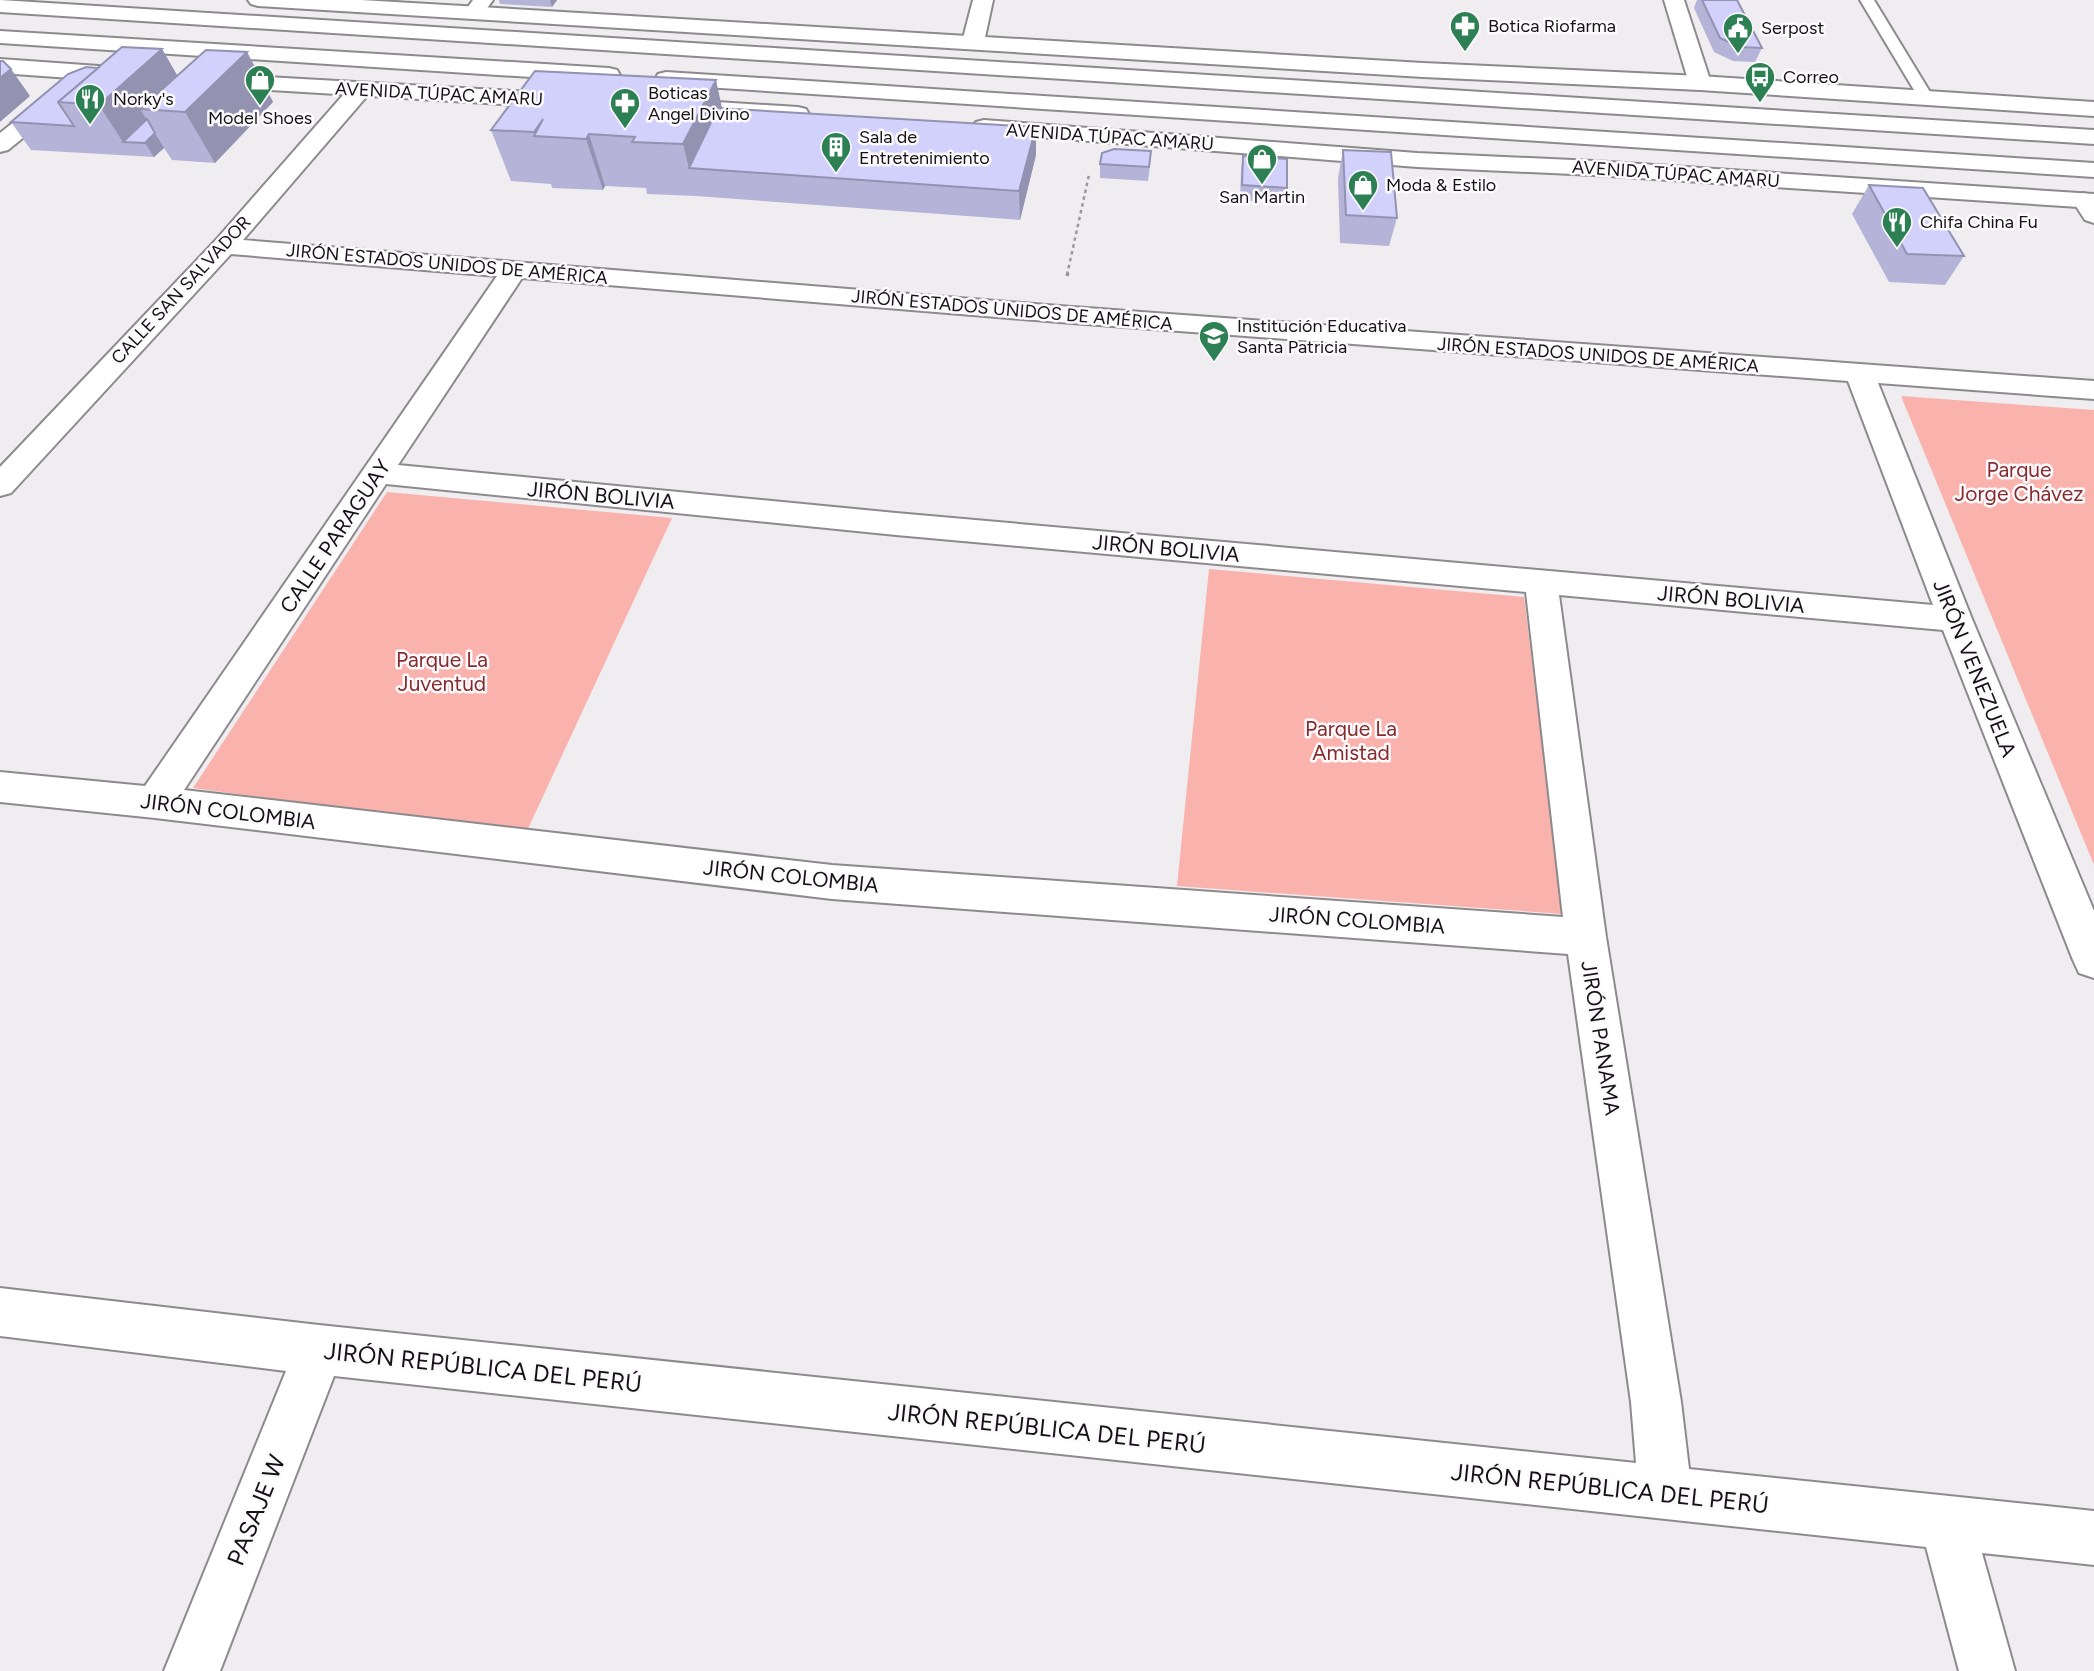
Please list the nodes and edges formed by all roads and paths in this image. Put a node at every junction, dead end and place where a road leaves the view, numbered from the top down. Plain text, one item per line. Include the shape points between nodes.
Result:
1 (258, 0) edge
2 (983, 0) edge
3 (1674, 0) edge
4 (1867, 0) edge
5 (0, 6) edge
6 (478, 7) edge
7 (0, 37) edge
8 (973, 42) junction
9 (0, 66) edge
10 (88, 73) junction
11 (156, 77) edge
12 (183, 79) edge
13 (1700, 83) junction
14 (359, 90) junction
15 (1925, 97) junction
16 (592, 102) edge
17 (646, 104) edge
18 (2094, 108) edge
19 (825, 116) edge
20 (964, 126) edge
21 (2094, 137) edge
22 (0, 145) edge
23 (1090, 169) dead end
24 (2094, 170) edge
25 (2091, 205) edge
26 (224, 246) junction
27 (514, 270) junction
28 (1059, 314) junction
29 (1860, 374) junction
30 (2094, 390) edge
31 (377, 473) junction
32 (0, 486) edge
33 (1541, 582) junction
34 (1955, 619) junction
35 (0, 787) edge
36 (155, 802) junction
37 (1586, 937) junction
38 (2094, 960) edge
39 (0, 1312) edge
40 (319, 1350) junction
41 (1665, 1494) junction
42 (1947, 1524) junction
43 (2094, 1538) edge
44 (192, 1671) edge
45 (1987, 1671) edge

1 - 6 main road
2 - 8 main road
3 - 13 main road
4 - 15 lane
5 - 21 main road
6 - 8 main road
7 - 24 main road, AVENIDA TÚPAC AMARU
8 - 13 main road
9 - 10 main road
10 - 11 main road
10 - 22 main road
12 - 14 main road, AVENIDA TÚPAC AMARU
13 - 15 main road
14 - 16 main road, AVENIDA TÚPAC AMARU
14 - 26 main road, CALLE SAN SALVADOR
15 - 18 main road
17 - 19 main road
20 - 25 main road, AVENIDA TÚPAC AMARU
23 - 28 path
26 - 27 main road, JIRÓN ESTADOS UNIDOS DE AMÉRICA
26 - 32 main road, CALLE SAN SALVADOR
27 - 28 main road, JIRÓN ESTADOS UNIDOS DE AMÉRICA
27 - 31 main road, CALLE PARAGUAY
28 - 29 main road, JIRÓN ESTADOS UNIDOS DE AMÉRICA
29 - 30 main road, JIRÓN ESTADOS UNIDOS DE AMÉRICA
29 - 34 main road, JIRÓN VENEZUELA
31 - 33 main road, JIRÓN BOLIVIA
31 - 36 main road, CALLE PARAGUAY
33 - 34 main road, JIRÓN BOLIVIA
33 - 37 main road, JIRÓN PANAMA
34 - 38 main road, JIRÓN VENEZUELA
35 - 36 main road, JIRÓN COLOMBIA
36 - 37 main road, JIRÓN COLOMBIA via 832,882
37 - 41 main road, JIRÓN PANAMA via 1654,1388
39 - 40 main road, JIRÓN REPÚBLICA DEL PERÚ
40 - 41 main road, JIRÓN REPÚBLICA DEL PERÚ
40 - 44 main road, PASAJE W
41 - 42 main road, JIRÓN REPÚBLICA DEL PERÚ
42 - 43 main road, JIRÓN REPÚBLICA DEL PERÚ
42 - 45 main road

